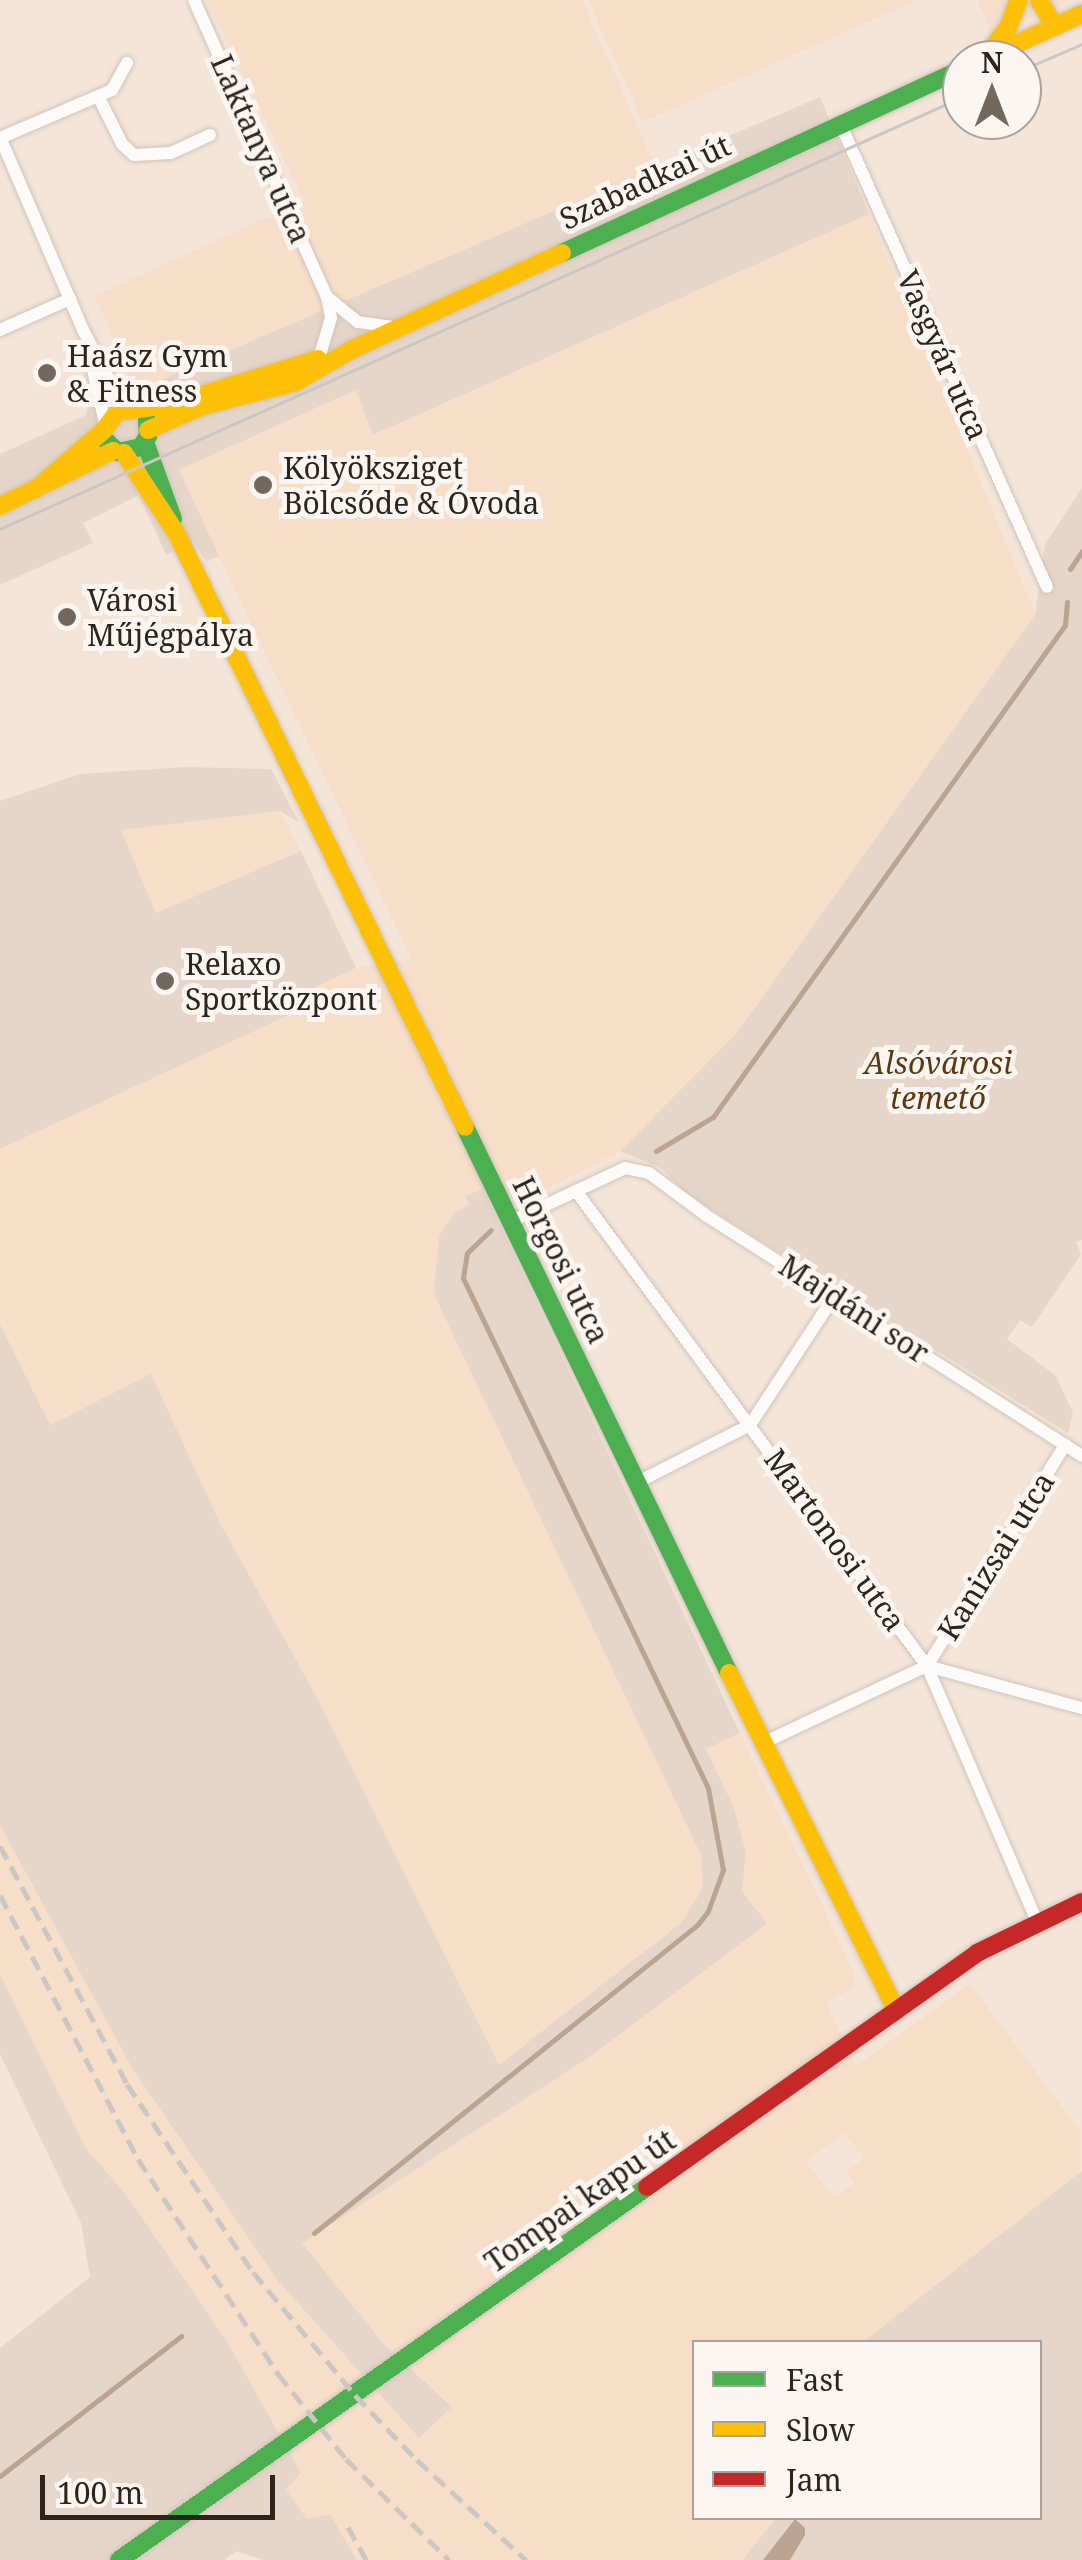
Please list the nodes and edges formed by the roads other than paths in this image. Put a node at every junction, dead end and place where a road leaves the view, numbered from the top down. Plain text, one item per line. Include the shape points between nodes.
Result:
1 (194, 0) edge
2 (1019, 0) edge
3 (1039, 0) edge
4 (1052, 0) edge
5 (1082, 14) edge
6 (1055, 27) junction
7 (998, 40) edge
8 (1026, 40) edge
9 (127, 63) dead end
10 (942, 77) edge
11 (98, 96) junction
12 (840, 123) junction
13 (210, 135) dead end
14 (0, 138) edge
15 (328, 297) junction
16 (70, 299) junction
17 (399, 328) junction
18 (0, 330) edge
19 (83, 330) junction
20 (353, 348) junction
21 (319, 358) junction
22 (135, 411) junction
23 (104, 427) junction
24 (147, 436) junction
25 (118, 452) junction
26 (36, 489) junction
27 (0, 506) edge
28 (177, 534) junction
29 (1047, 586) dead end
30 (576, 1191) junction
31 (512, 1221) junction
32 (834, 1296) junction
33 (750, 1425) junction
34 (1065, 1445) junction
35 (1082, 1456) edge
36 (638, 1482) junction
37 (927, 1666) junction
38 (1082, 1708) edge
39 (762, 1743) junction
40 (1082, 1902) edge
41 (1036, 1922) junction
42 (896, 2009) junction
43 (119, 2560) edge

1 - 15 street, Laktanya utca
2 - 7 street
3 - 6 street
4 - 6 street
5 - 6 street
6 - 8 street
9 - 11 street via 112,90
10 - 12 street, Szabadkai út
11 - 13 street via 134,155 171,152
11 - 14 street
12 - 17 street, Szabadkai út
12 - 29 street, Vasgyár utca
14 - 16 street
15 - 17 street via 358,322
15 - 21 street via 331,318
16 - 18 street
16 - 19 street
17 - 20 street, Szabadkai út
19 - 22 street via 114,389
19 - 23 street
20 - 21 street, Szabadkai út
20 - 24 street, Szabadkai út via 296,382 203,406
21 - 22 street, Szabadkai út
22 - 23 street, Szabadkai út via 117,412
22 - 24 street
23 - 25 street
23 - 26 street, Szabadkai út
24 - 25 street, Szabadkai út
24 - 28 street, Horgosi utca
25 - 26 street, Szabadkai út
25 - 28 street, Horgosi utca
26 - 27 street, Szabadkai út
28 - 31 street, Horgosi utca
30 - 31 street
30 - 32 street, Majdáni sor via 625,1168 649,1173
30 - 33 street, Martonosi utca
31 - 36 street, Horgosi utca
32 - 33 street
32 - 34 street, Majdáni sor
33 - 36 street
33 - 37 street, Martonosi utca
34 - 35 street, Majdáni sor
34 - 37 street, Kanizsai utca
36 - 39 street, Horgosi utca
37 - 38 street
37 - 39 street, Kanizsai utca
37 - 41 street, Martonosi utca
39 - 42 street, Horgosi utca
40 - 41 street, Tompai kapu út
41 - 42 street, Tompai kapu út via 977,1952
42 - 43 street, Tompai kapu út

